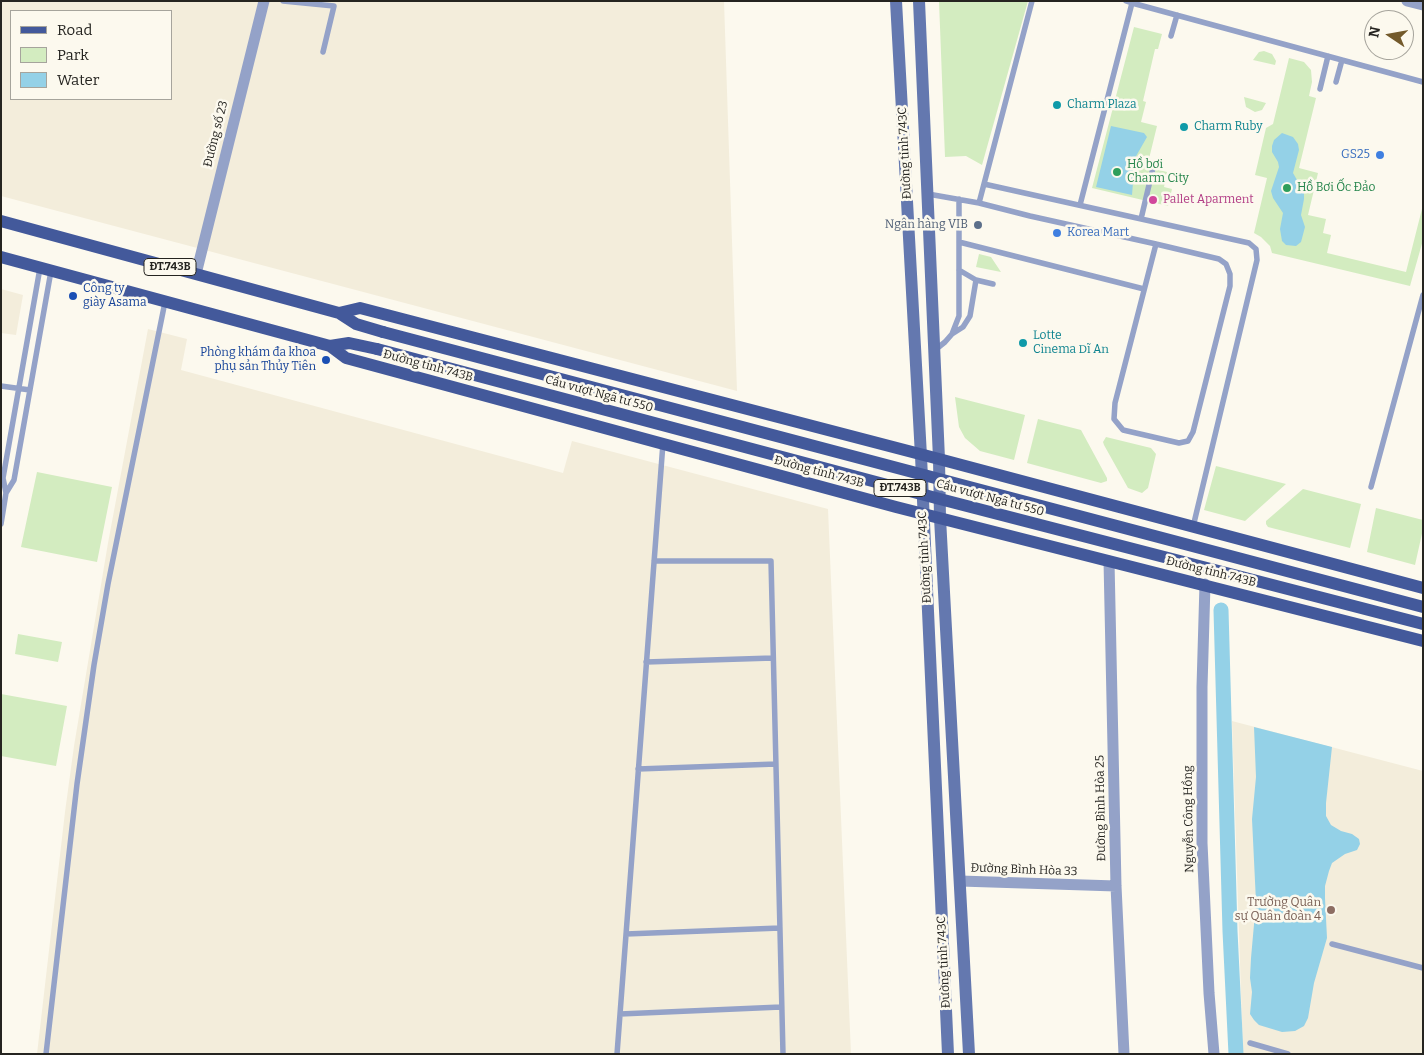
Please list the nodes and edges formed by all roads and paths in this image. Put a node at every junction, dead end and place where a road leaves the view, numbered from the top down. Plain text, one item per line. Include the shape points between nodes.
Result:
1 (264, 1) edge
2 (283, 1) edge
3 (896, 1) edge
4 (919, 1) edge
5 (1032, 1) edge
6 (1407, 1) edge
7 (1129, 2) edge
8 (1423, 5) edge
9 (1177, 15) junction
10 (1171, 36) dead end
11 (323, 52) dead end
12 (1328, 56) junction
13 (1342, 60) junction
14 (1336, 82) dead end
15 (1423, 82) edge
16 (1320, 89) dead end
17 (1153, 168) dead end
18 (984, 184) junction
19 (928, 194) junction
20 (908, 195) junction
21 (959, 199) junction
22 (980, 203) junction
23 (1080, 205) junction
24 (1140, 219) junction
25 (1, 222) edge
26 (959, 242) junction
27 (1156, 244) junction
28 (1, 257) edge
29 (46, 269) junction
30 (960, 270) junction
31 (196, 274) junction
32 (976, 280) junction
33 (993, 284) dead end
34 (1144, 289) junction
35 (1423, 295) edge
36 (165, 302) junction
37 (339, 313) junction
38 (383, 332) joint
39 (952, 334) junction
40 (330, 346) junction
41 (377, 349) joint
42 (934, 350) junction
43 (1, 386) edge
44 (19, 388) junction
45 (30, 390) junction
46 (663, 443) junction
47 (921, 456) junction
48 (939, 459) junction
49 (1370, 487) dead end
50 (6, 493) junction
51 (3, 504) edge
52 (923, 514) junction
53 (940, 518) junction
54 (1, 524) edge
55 (1193, 527) junction
56 (654, 561) junction
57 (1109, 561) junction
58 (1205, 584) junction
59 (1423, 588) edge
60 (1423, 607) edge
61 (1423, 624) edge
62 (1423, 641) edge
63 (773, 658) junction
64 (646, 662) junction
65 (776, 764) junction
66 (638, 769) junction
67 (939, 862) junction
68 (959, 862) junction
69 (960, 881) junction
70 (1116, 886) junction
71 (780, 928) junction
72 (626, 934) junction
73 (1332, 944) dead end
74 (1423, 968) edge
75 (781, 1008) junction
76 (620, 1014) junction
77 (1250, 1043) dead end
78 (46, 1054) edge
79 (616, 1054) edge
80 (783, 1054) edge
81 (948, 1054) edge
82 (969, 1054) edge
83 (1124, 1054) edge
84 (1214, 1054) edge
85 (1288, 1054) edge

1 - 31 street, Đường số 23
2 - 11 lane via 334,6
3 - 20 main road, Đường tỉnh 743C
4 - 19 main road, Đường tỉnh 743C
5 - 18 lane
6 - 8 street
7 - 9 lane
7 - 23 lane
9 - 10 lane
9 - 12 lane
12 - 13 lane
12 - 16 lane
13 - 14 lane
13 - 15 lane
17 - 24 lane
18 - 22 lane
18 - 23 lane
19 - 20 main road
19 - 21 lane
19 - 42 main road, Đường tỉnh 743C
20 - 47 main road, Đường tỉnh 743C
21 - 22 lane
21 - 26 lane
22 - 27 lane
23 - 24 lane
24 - 55 lane via 1248,243 1256,249 1258,260
25 - 31 main road, Đường tỉnh 743B / ĐT.743B
26 - 30 lane
26 - 34 lane
27 - 34 lane
27 - 34 lane via 1218,259 1226,264 1230,274 1230,286 1195,426 1188,441 1179,443 1123,430 1114,419 1115,403
28 - 29 main road, Đường tỉnh 743B / ĐT.743B
29 - 36 main road, Đường tỉnh 743B / ĐT.743B
29 - 44 lane
29 - 45 lane
30 - 32 lane
30 - 39 lane via 959,316
31 - 37 main road, Đường tỉnh 743B / ĐT.743B
32 - 33 lane
32 - 39 lane via 970,316 963,327
35 - 49 lane
36 - 40 main road, Đường tỉnh 743B / ĐT.743B
36 - 78 lane via 94,665
37 - 38 main road, Đường tỉnh 743B / ĐT.743B via 356,324
37 - 47 main road, Đường tỉnh 743B / ĐT.743B via 360,308
38 - 60 main road, Cầu vượt Ngã tư 550 / ĐT.743B, bridge
39 - 42 lane
40 - 41 main road, Đường tỉnh 743B / ĐT.743B via 349,343
40 - 46 main road, Đường tỉnh 743B / ĐT.743B via 346,358
41 - 61 main road, Cầu vượt Ngã tư 550 / ĐT.743B, bridge
42 - 48 main road, Đường tỉnh 743C
43 - 44 lane
44 - 45 lane
44 - 50 lane via 3,478
45 - 50 lane via 14,480
46 - 52 main road, Đường tỉnh 743B / ĐT.743B
46 - 56 lane
47 - 48 main road, Đường tỉnh 743B / ĐT.743B
47 - 52 main road, Đường tỉnh 743C
48 - 53 main road, Đường tỉnh 743C
48 - 55 main road, Đường tỉnh 743B / ĐT.743B
50 - 51 lane
51 - 54 lane
52 - 53 main road, Đường tỉnh 743B / ĐT.743B
52 - 67 main road, Đường tỉnh 743C
53 - 57 main road, Đường tỉnh 743B / ĐT.743B
53 - 68 main road, Đường tỉnh 743C
55 - 59 main road, Đường tỉnh 743B / ĐT.743B
56 - 63 lane via 771,561
56 - 64 lane
57 - 58 main road, Đường tỉnh 743B / ĐT.743B
57 - 70 street, Đường Bình Hòa 25
58 - 62 main road, Đường tỉnh 743B / ĐT.743B
58 - 84 street, Nguyễn Công Hồng via 1202,843
63 - 64 lane
63 - 65 lane
64 - 66 lane
65 - 66 lane
65 - 71 lane
66 - 72 lane
67 - 68 main road
67 - 81 main road, Đường tỉnh 743C
68 - 69 main road, Đường tỉnh 743C
69 - 70 street, Đường Bình Hòa 33
69 - 82 main road, Đường tỉnh 743C
70 - 83 street, Đường Bình Hòa 25
71 - 72 lane
71 - 75 lane
72 - 76 lane
73 - 74 lane
75 - 76 lane
75 - 80 lane
76 - 79 lane
77 - 85 lane

